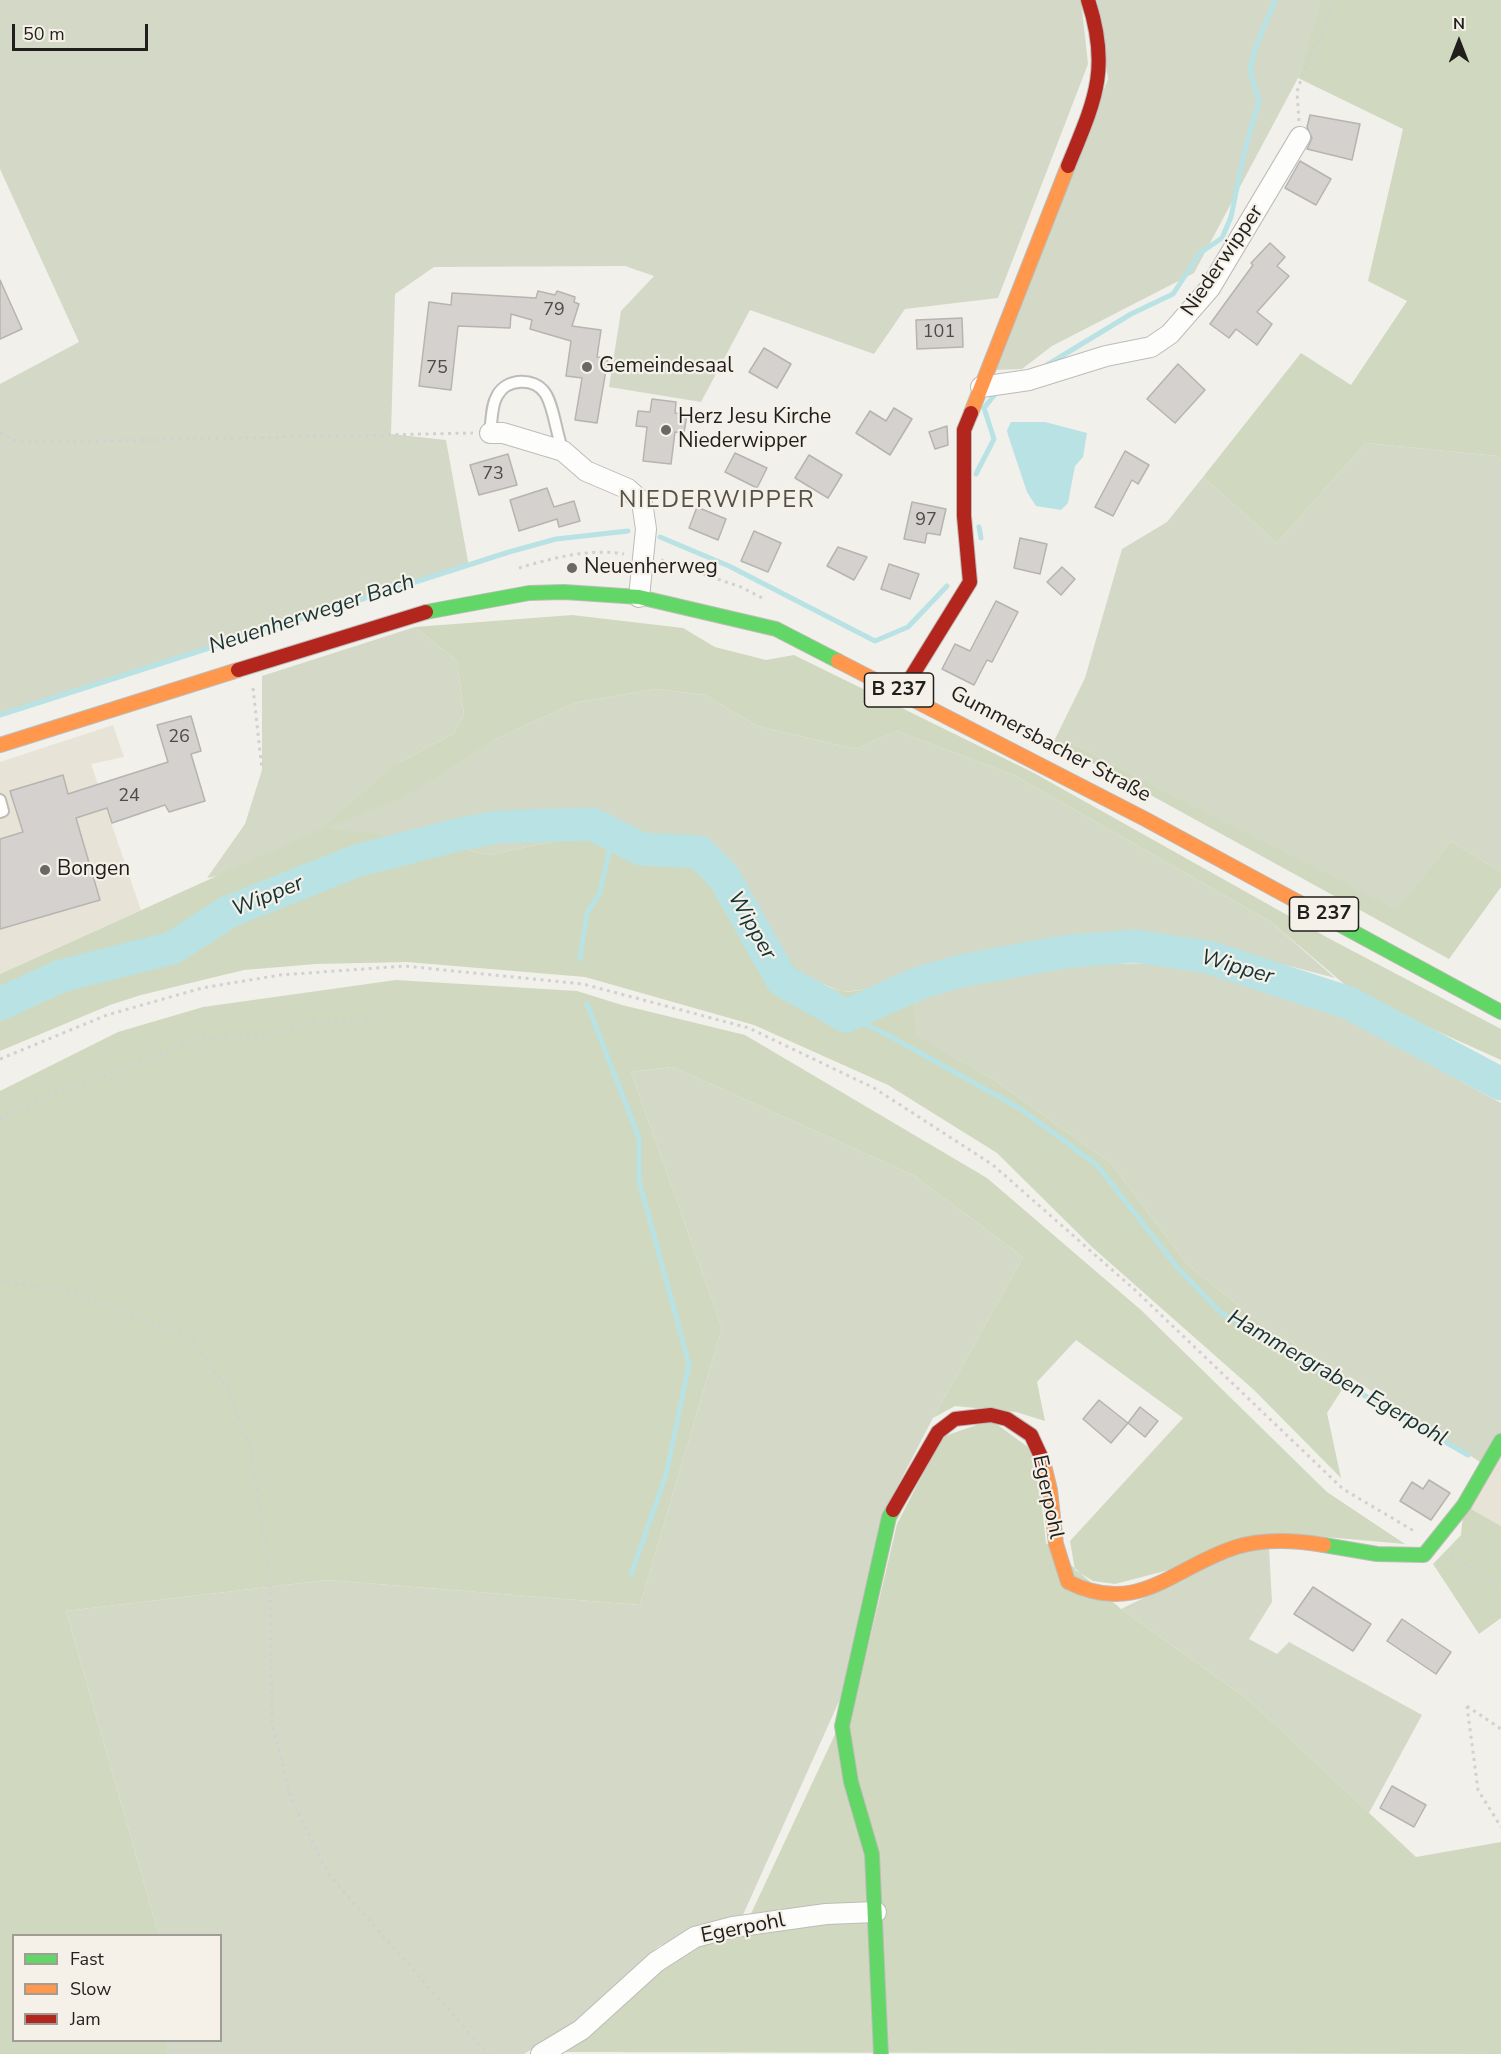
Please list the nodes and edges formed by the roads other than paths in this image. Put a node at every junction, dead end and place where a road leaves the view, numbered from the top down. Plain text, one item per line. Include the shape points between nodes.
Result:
1 (1088, 0) edge
2 (1300, 137) road end
3 (981, 387) junction
4 (490, 433) joint
5 (564, 451) junction
6 (639, 597) junction
7 (902, 692) junction
8 (0, 744) edge
9 (0, 800) edge
10 (0, 812) edge
11 (1501, 1012) edge
12 (1501, 1441) edge
13 (876, 1912) junction
14 (542, 2054) edge
15 (881, 2054) edge

1 - 3 street via 1099,38 1099,82 1094,101
2 - 3 street, Niederwipper via 1210,288 1170,334 1151,346 1029,380
3 - 7 street via 964,429 964,516 970,582
4 - 5 street via 503,433
4 - 5 lane via 498,394 506,385 523,381 544,392
5 - 6 street via 586,471 628,489 642,502 646,529
6 - 7 street, Gummersbacher Straße / B 237 via 776,629
6 - 8 street, Gummersbacher Straße / B 237 via 564,592 480,600 404,617
7 - 11 street, Gummersbacher Straße / B 237
9 - 10 lane
12 - 13 street, Egerpohl via 1464,1505 1424,1555 1378,1556 1273,1540 1239,1546 1143,1588 1115,1596 1088,1592 1068,1582 1056,1544 1042,1456 1031,1435 1007,1419 991,1415 955,1419 938,1432 889,1517 842,1726 851,1782 872,1854
13 - 14 street, Egerpohl via 826,1914 733,1927 694,1937 656,1962 580,2030
13 - 15 street, Egerpohl

